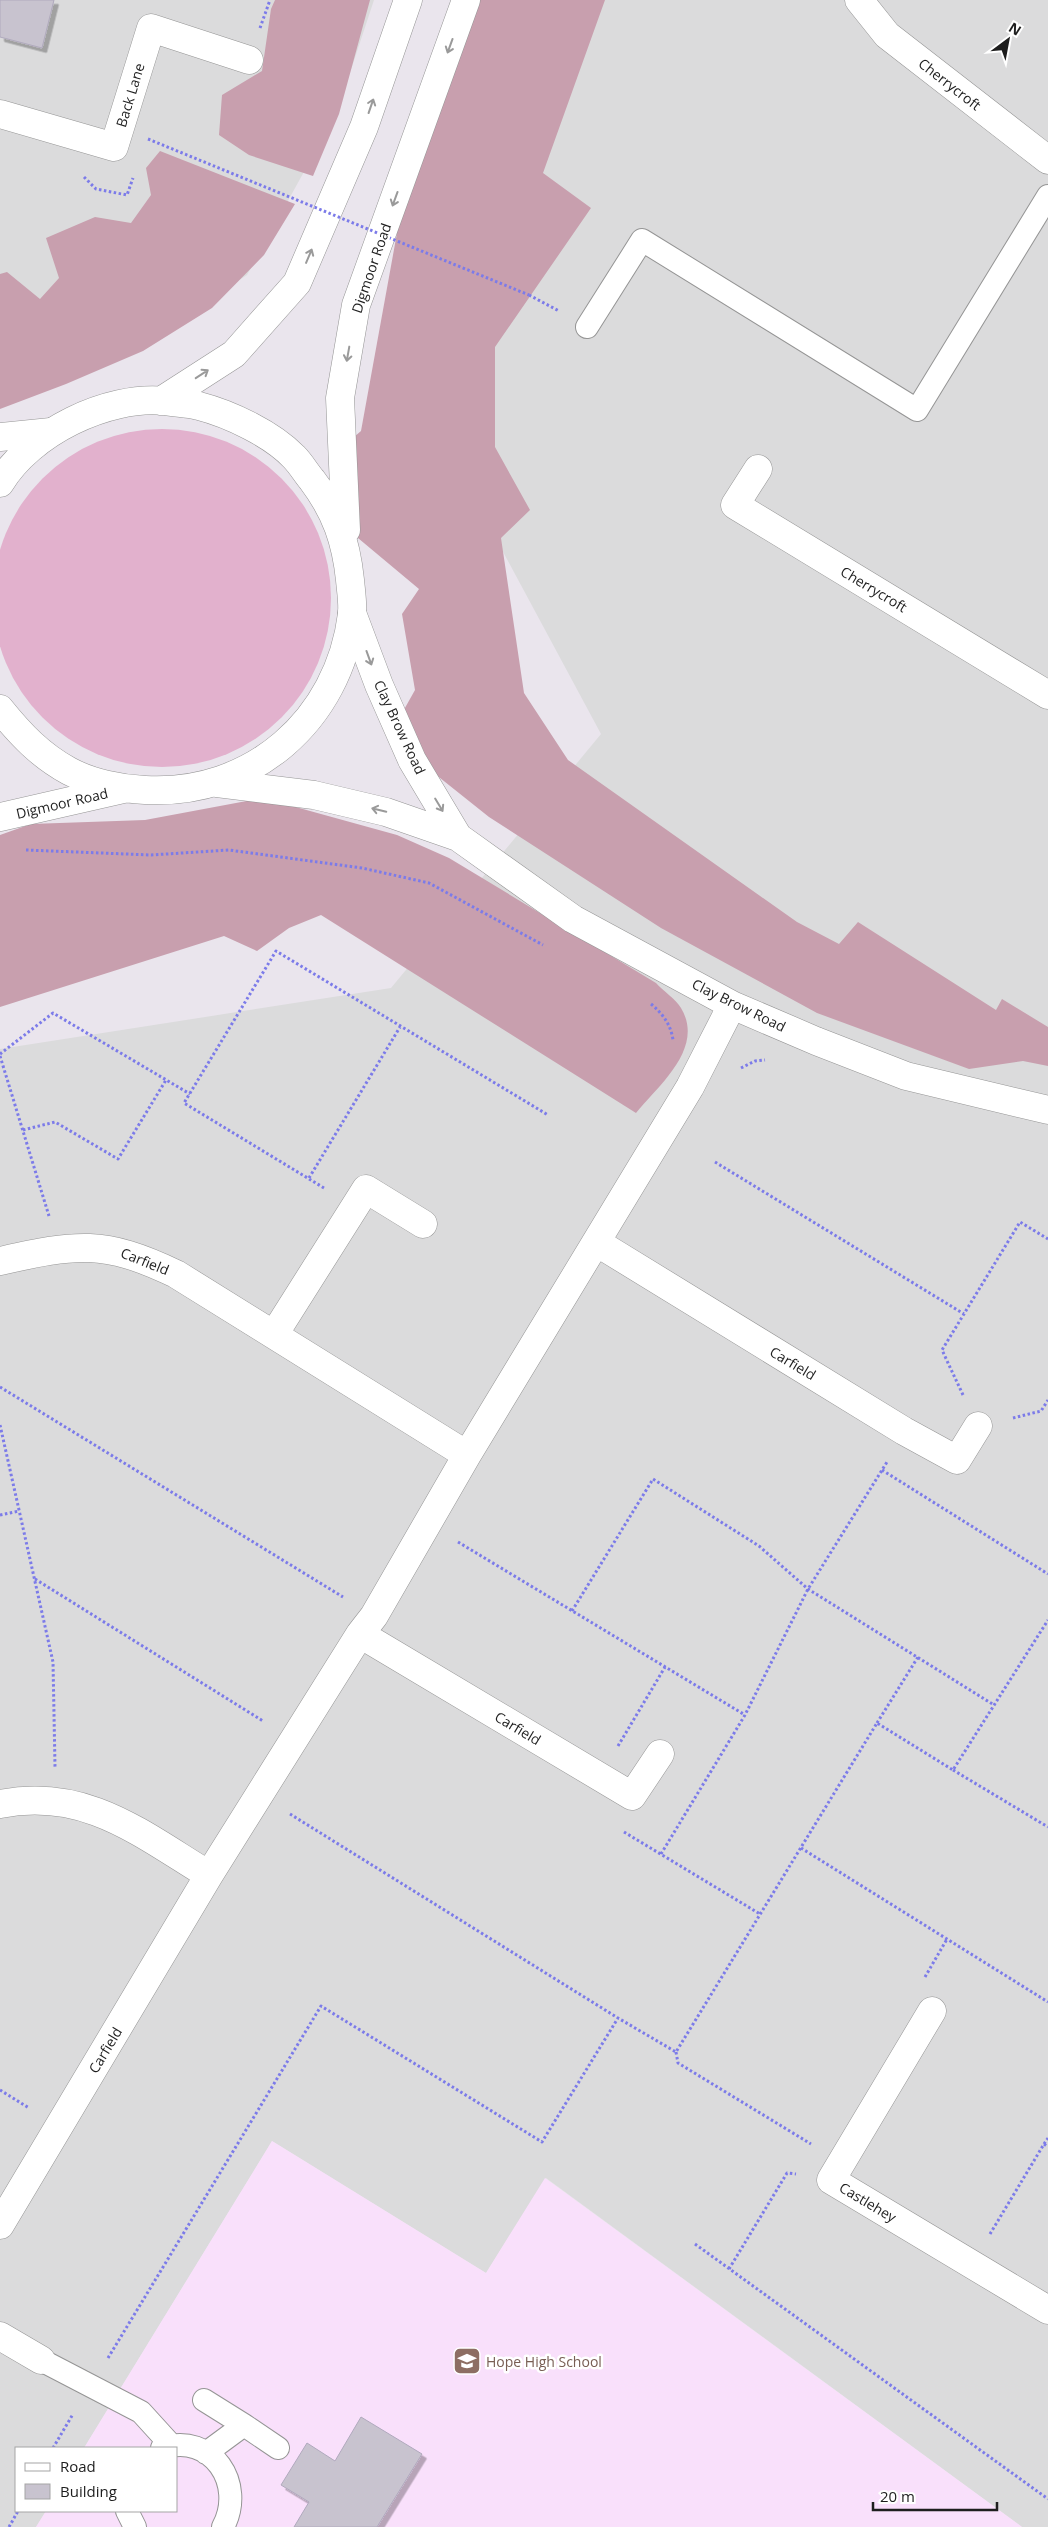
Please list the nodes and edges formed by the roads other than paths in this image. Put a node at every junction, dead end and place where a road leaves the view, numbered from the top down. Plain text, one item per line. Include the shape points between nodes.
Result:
1 (408, 0) edge
2 (466, 0) edge
3 (859, 0) edge
4 (249, 60) dead end
5 (0, 114) edge
6 (1048, 160) edge
7 (1048, 196) edge
8 (587, 327) dead end
9 (160, 401) junction
10 (51, 432) junction
11 (0, 437) edge
12 (758, 469) dead end
13 (0, 483) edge
14 (347, 548) junction
15 (352, 613) junction
16 (1048, 695) edge
17 (0, 709) edge
18 (217, 783) junction
19 (123, 789) junction
20 (0, 817) edge
21 (458, 837) junction
22 (732, 1005) junction
23 (1048, 1110) edge
24 (423, 1224) dead end
25 (596, 1242) junction
26 (0, 1261) edge
27 (274, 1333) junction
28 (978, 1426) road end
29 (467, 1455) junction
30 (367, 1625) junction
31 (660, 1754) dead end
32 (0, 1804) edge
33 (209, 1875) junction
34 (932, 2011) dead end
35 (0, 2225) edge
36 (1048, 2310) edge
37 (0, 2336) edge
38 (41, 2360) joint
39 (204, 2400) dead end
40 (244, 2425) junction
41 (166, 2447) edge
42 (278, 2448) dead end
43 (206, 2452) junction
44 (128, 2512) edge
45 (135, 2527) edge
46 (223, 2527) edge

9 -> 1 street via 234,354 297,283 364,127
2 -> 14 street, Digmoor Road via 356,305 340,398
3 - 6 street, Cherrycroft via 887,35
4 - 5 street, Back Lane via 151,28 114,146
7 - 8 lane via 917,410 642,240
9 - 10 street via 122,404 85,415
9 - 14 street via 199,405 249,425 293,456 326,499
10 - 11 street
10 - 13 street via 8,470
12 - 16 street, Cherrycroft via 735,505
14 - 15 street, Digmoor Road
15 - 18 street via 339,669 311,718 268,758
15 -> 21 street, Clay Brow Road via 412,760
17 - 19 street via 24,739 70,772
18 - 19 street via 170,792
21 -> 18 street, Clay Brow Road via 386,812 314,795
19 - 20 street, Digmoor Road
21 - 22 street, Clay Brow Road via 573,919
22 - 23 street, Clay Brow Road via 816,1042 906,1076
22 - 25 street, Carfield via 690,1087
24 - 27 street via 366,1189
25 - 28 street, Carfield via 904,1431 957,1460
25 - 29 street, Carfield
26 - 27 street, Carfield via 58,1248 113,1249 143,1258 176,1274
27 - 29 street, Carfield
29 - 30 street, Carfield
30 - 31 street, Carfield via 632,1796
30 - 33 street, Carfield
32 - 33 street via 56,1802 86,1807 114,1817
33 - 35 street, Carfield
34 - 36 street, Castlehey via 836,2171 972,2264
37 - 38 street
38 - 41 lane via 141,2412
39 - 40 lane
40 - 42 lane
40 - 43 lane
41 - 43 lane via 189,2446
43 - 46 lane via 220,2464 229,2479 230,2515
44 - 45 lane

